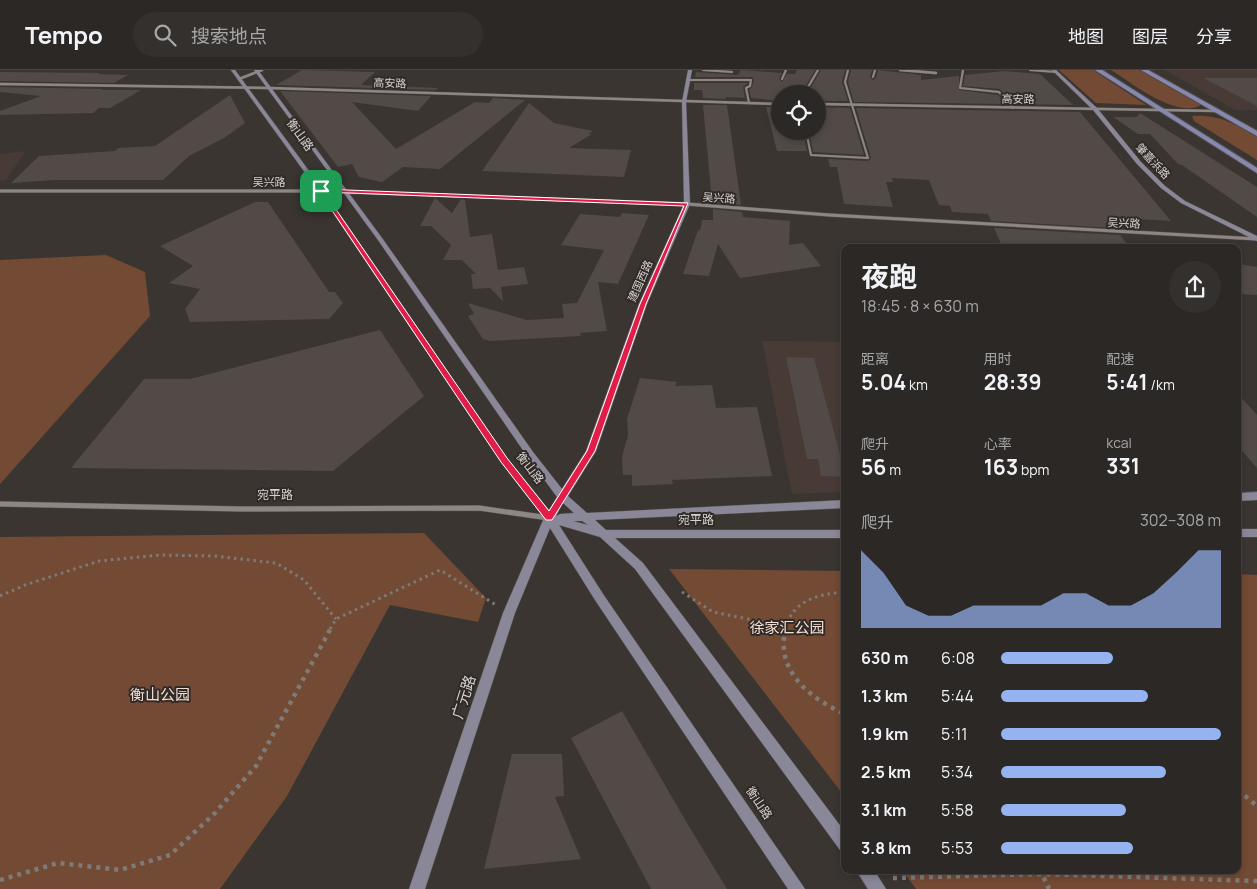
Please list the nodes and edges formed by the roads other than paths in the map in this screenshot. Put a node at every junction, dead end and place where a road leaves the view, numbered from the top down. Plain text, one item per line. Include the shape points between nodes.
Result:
1 (233, 70) edge
2 (690, 70) edge
3 (702, 70) edge
4 (786, 70) edge
5 (818, 70) edge
6 (848, 70) edge
7 (875, 70) edge
8 (900, 70) edge
9 (963, 70) edge
10 (1030, 70) edge
11 (1098, 70) edge
12 (1144, 70) edge
13 (259, 71) edge
14 (733, 71) edge
15 (1055, 71) edge
16 (936, 73) dead end
17 (873, 77) dead end
18 (239, 79) junction
19 (782, 79) dead end
20 (687, 80) junction
21 (728, 80) junction
22 (0, 84) edge
23 (811, 85) edge
24 (246, 87) junction
25 (269, 88) junction
26 (684, 102) junction
27 (748, 103) junction
28 (771, 104) edge
29 (826, 104) edge
30 (851, 105) junction
31 (1013, 108) junction
32 (1095, 109) junction
33 (1160, 110) junction
34 (1217, 111) junction
35 (1257, 134) edge
36 (808, 140) edge
37 (1257, 171) edge
38 (0, 191) edge
39 (321, 191) junction
40 (346, 192) junction
41 (687, 204) junction
42 (1257, 239) edge
43 (1257, 496) edge
44 (1241, 497) edge
45 (564, 498) junction
46 (0, 504) edge
47 (841, 504) edge
48 (585, 517) junction
49 (549, 518) junction
50 (1241, 533) edge
51 (1257, 533) edge
52 (603, 534) junction
53 (841, 534) edge
54 (841, 840) edge
55 (417, 889) edge
56 (797, 889) edge

1 - 18 main road, 衡山路
2 - 20 main road, 建国西路
3 - 14 lane
4 - 19 lane
5 - 23 lane
6 - 30 lane via 845,82
7 - 17 lane
8 - 16 street
9 - 31 lane via 960,88 999,92
10 - 15 lane
11 - 33 main road
12 - 34 main road
13 - 18 street
13 - 25 main road, 衡山路
14 - 21 lane
15 - 32 main road, 肇嘉浜路
18 - 24 main road, 衡山路
20 - 21 lane
20 - 26 main road, 建国西路
21 - 27 lane via 751,80 746,88
22 - 24 street, 高安路
24 - 25 street, 高安路
24 - 39 main road, 衡山路
25 - 26 street, 高安路
25 - 40 main road, 衡山路
26 - 27 street, 高安路
26 - 41 main road, 建国西路
27 - 28 street, 高安路
29 - 30 street, 高安路
30 - 31 street, 高安路
30 - 36 lane via 868,158 811,155
31 - 32 street, 高安路
32 - 33 street, 高安路
32 - 42 main road, 肇嘉浜路 via 1163,187 1183,202
33 - 34 street, 高安路
33 - 37 main road
34 - 35 main road
38 - 39 street, 吴兴路
39 - 40 street, 吴兴路
39 - 49 main road, 衡山路 via 504,460
40 - 41 street, 吴兴路
40 - 45 main road, 衡山路
41 - 42 street, 吴兴路 via 838,216
41 - 45 main road, 建国西路 via 643,304 591,451
43 - 44 main road
45 - 48 main road, 衡山路
45 - 49 main road, 建国西路
46 - 49 street, 宛平路 via 479,508
47 - 48 main road, 宛平路
48 - 49 main road, 宛平路
48 - 52 main road, 衡山路
49 - 52 main road, 宛平路
49 - 55 main road, 广元路 via 509,613
49 - 56 main road, 衡山路
50 - 51 main road
52 - 53 main road, 宛平路
52 - 54 main road, 衡山路 via 639,566

